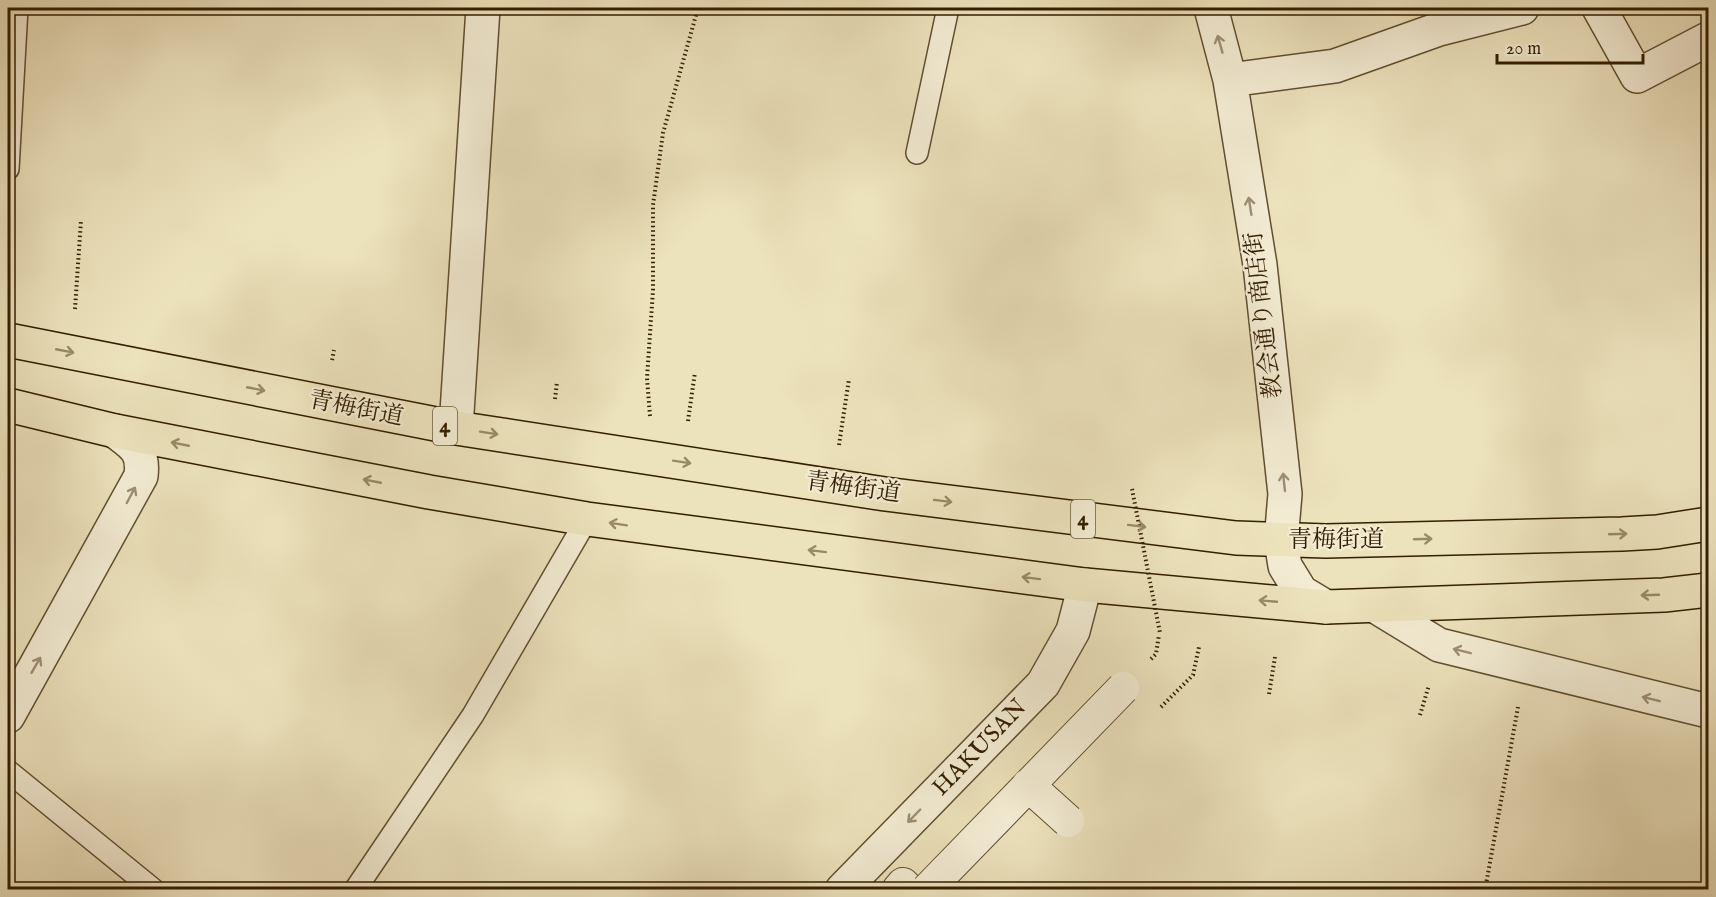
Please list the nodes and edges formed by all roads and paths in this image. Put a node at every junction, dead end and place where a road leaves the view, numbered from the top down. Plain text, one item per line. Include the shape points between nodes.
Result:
1 (17, 8) edge
2 (483, 8) edge
3 (698, 8) edge
4 (948, 8) edge
5 (1211, 8) edge
6 (1522, 8) edge
7 (1599, 8) edge
8 (1708, 39) edge
9 (1230, 80) junction
10 (917, 153) dead end
11 (8, 169) edge
12 (81, 220) dead end
13 (75, 309) dead end
14 (8, 340) edge
15 (334, 350) dead end
16 (332, 360) dead end
17 (695, 372) dead end
18 (849, 380) dead end
19 (557, 382) dead end
20 (555, 400) dead end
21 (8, 405) edge
22 (650, 416) dead end
23 (688, 422) dead end
24 (456, 428) junction
25 (115, 431) junction
26 (839, 446) dead end
27 (1132, 489) dead end
28 (587, 519) junction
29 (1708, 524) edge
30 (1657, 532) junction
31 (1281, 541) junction
32 (1708, 542) edge
33 (1084, 585) junction
34 (1708, 590) edge
35 (1375, 606) junction
36 (1326, 607) junction
37 (1160, 633) dead end
38 (1275, 657) dead end
39 (1429, 684) dead end
40 (1123, 688) dead end
41 (1269, 694) dead end
42 (1519, 703) dead end
43 (1708, 711) edge
44 (1420, 715) dead end
45 (8, 716) edge
46 (8, 771) edge
47 (1028, 785) junction
48 (1068, 821) dead end
49 (154, 890) edge
50 (355, 890) edge
51 (842, 890) edge
52 (898, 890) edge
53 (909, 890) edge
54 (927, 890) edge
55 (1485, 890) edge

1 - 11 lane
2 - 24 street
3 - 22 path via 663,133 653,205 647,378
4 - 10 lane
9 -> 5 street, 教会通り商店街
6 - 9 street via 1439,29 1335,66
7 - 8 street via 1637,76
31 -> 9 street, 教会通り商店街 via 1285,494 1263,288
12 - 13 path
14 -> 24 main road, 青梅街道 / 4
15 - 16 path
17 - 23 path
18 - 26 path
19 - 20 path
21 - 25 main road
24 -> 31 main road, 青梅街道 / 4 via 885,494
28 -> 25 main road
45 -> 25 street via 141,476 142,461 135,447
27 - 37 path, bridge
33 -> 28 main road
28 - 50 lane via 473,714
29 - 30 main road, 青梅街道 / 4
31 -> 30 main road, 青梅街道 / 4
30 - 32 lane via 1689,534
31 - 36 street, 教会通り商店街 via 1286,567 1301,592
36 -> 33 main road
33 -> 51 street, HAKUSAN via 1073,631 1042,684
34 -> 35 main road
35 - 36 main road
43 -> 35 street via 1439,645
38 - 41 path
39 - 44 path
40 - 47 street, bridge
42 - 55 path
46 - 49 lane
47 - 48 street, bridge
47 - 54 street, bridge
52 - 53 street via 903,884

